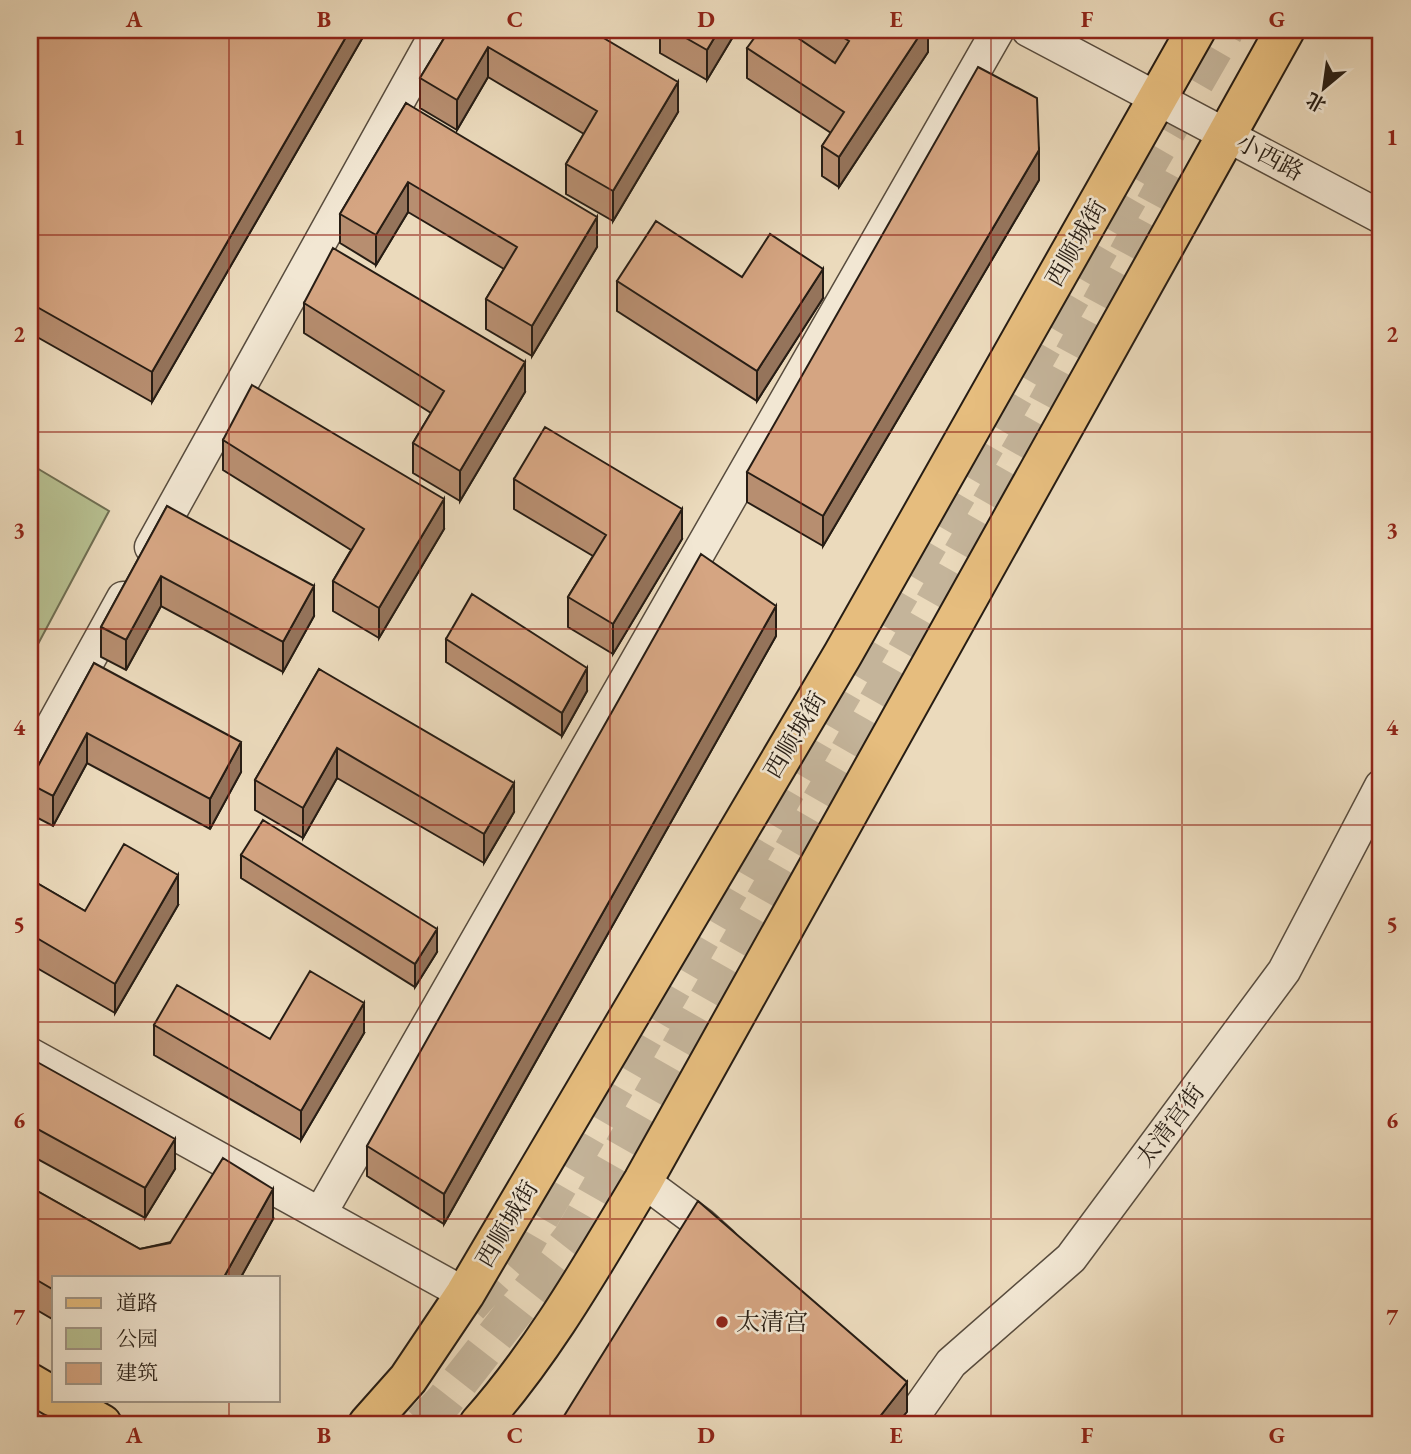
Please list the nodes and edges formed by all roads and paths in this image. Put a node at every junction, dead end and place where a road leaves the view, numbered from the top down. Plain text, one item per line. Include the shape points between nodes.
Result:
1 (438, 30) edge
2 (998, 30) edge
3 (1028, 30) edge
4 (1196, 30) edge
5 (1285, 30) edge
6 (1159, 98) junction
7 (1228, 135) junction
8 (1381, 217) edge
9 (30, 766) edge
10 (1381, 786) edge
11 (30, 1054) edge
12 (643, 1181) junction
13 (320, 1214) junction
14 (742, 1262) edge
15 (465, 1294) junction
16 (30, 1383) edge
17 (886, 1394) edge
18 (52, 1396) edge
19 (64, 1402) edge
20 (914, 1422) edge
21 (102, 1424) edge
22 (368, 1424) edge
23 (479, 1424) edge

1 - 9 street
2 - 13 street
3 - 6 street, 小西路
4 - 6 main road, 西顺城街
5 - 7 main road
6 - 7 street, 小西路
6 - 15 main road, 西顺城街 via 843,654
7 - 8 street, 小西路
7 - 12 main road
10 - 20 street, 太清宫街 via 1284,971 1268,993 1071,1258 951,1363
11 - 13 street
12 - 14 street
12 - 23 main road via 575,1294
13 - 15 street
15 - 22 main road, 西顺城街 via 408,1379
16 - 18 main road
17 - 20 street
19 - 21 main road

